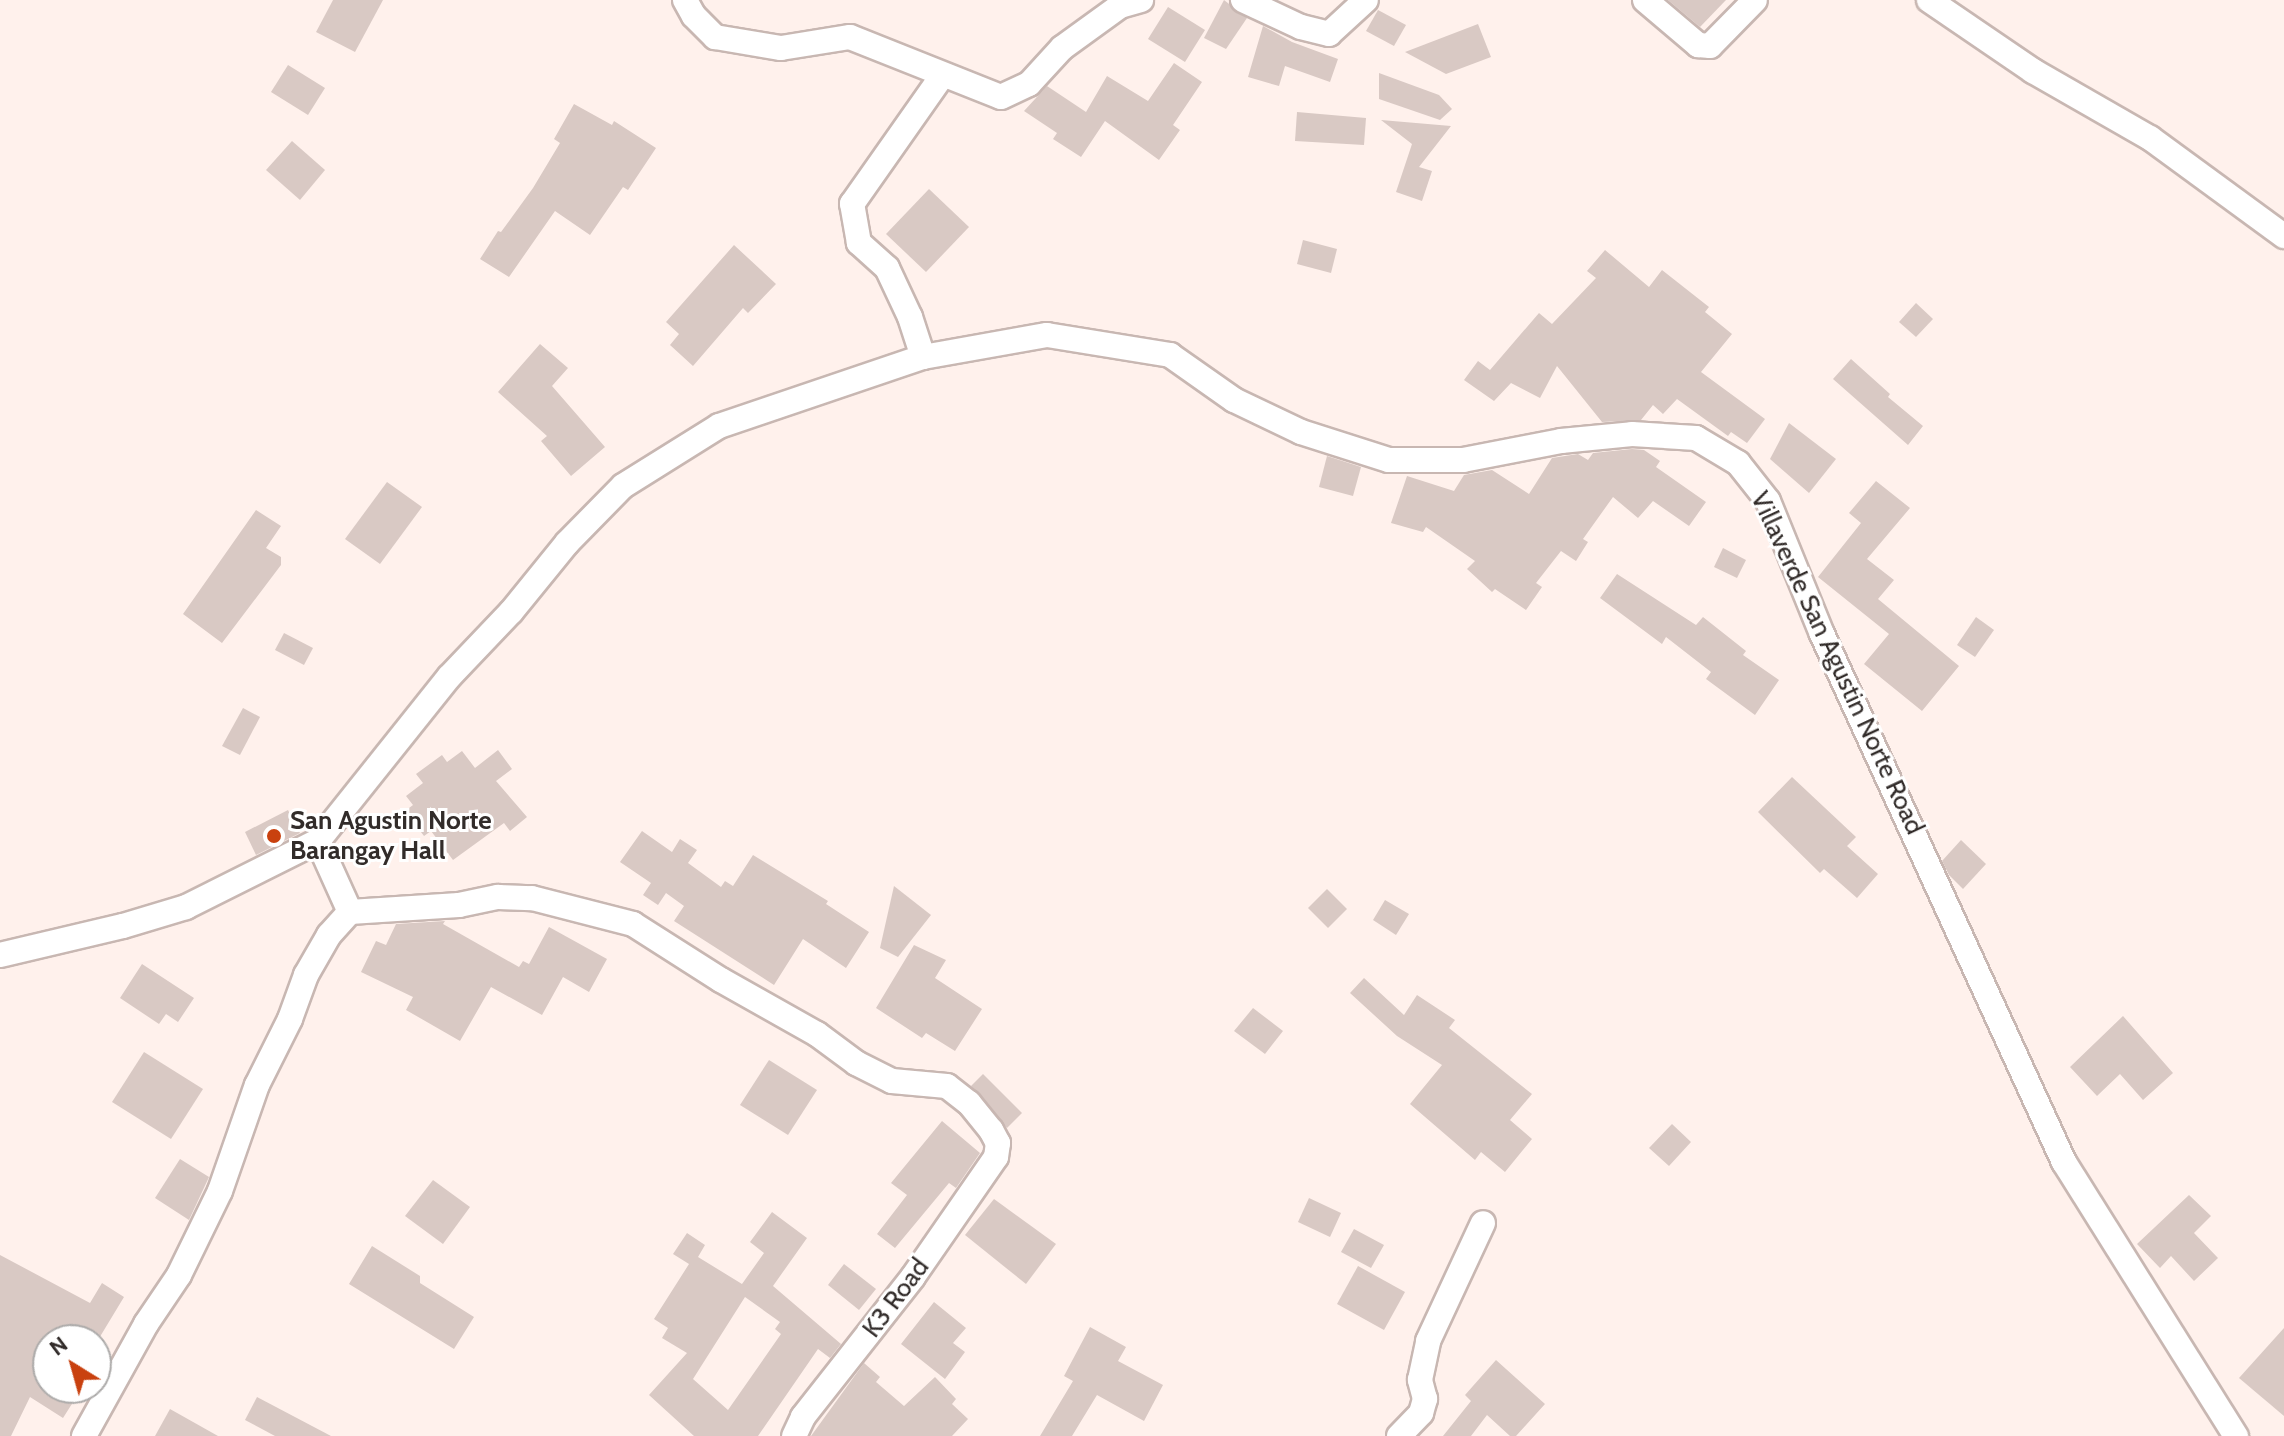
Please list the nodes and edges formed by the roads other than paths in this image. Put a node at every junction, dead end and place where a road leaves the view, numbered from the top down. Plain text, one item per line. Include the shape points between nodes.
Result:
1 (685, 0) edge
2 (1141, 0) edge
3 (1243, 0) edge
4 (1366, 0) edge
5 (1645, 0) edge
6 (1755, 0) edge
7 (1929, 0) edge
8 (942, 76) junction
9 (2284, 236) edge
10 (923, 357) junction
11 (318, 841) junction
12 (350, 912) junction
13 (0, 955) edge
14 (1483, 1223) dead end
15 (84, 1436) edge
16 (794, 1436) edge
17 (1399, 1436) edge
18 (2236, 1436) edge

1 - 8 street via 715,37 781,48 850,37
2 - 8 street via 1120,6 1062,48 1029,84 1001,97
3 - 4 street via 1329,34
5 - 6 street via 1698,45 1710,46
7 - 9 street via 2033,71 2150,138
8 - 10 street via 852,204 859,243 887,268
10 - 11 street, Villaverde San Agustin Norte Road via 719,426 623,486 449,677
10 - 18 street, Villaverde San Agustin Norte Road via 1047,335 1170,355 1234,400 1288,426 1389,460 1463,460 1561,441 1656,434 1696,438 1738,463 1768,501 1822,634 2064,1162
11 - 12 street
11 - 13 street, Villaverde San Agustin Norte Road via 186,907
12 - 15 street via 329,935 306,975 257,1085 220,1191 179,1275
12 - 16 street, K3 Road via 532,898 633,924 856,1063 892,1081 957,1090 991,1130 998,1143 996,1157
14 - 17 street via 1428,1341 1420,1380 1425,1399 1421,1413

